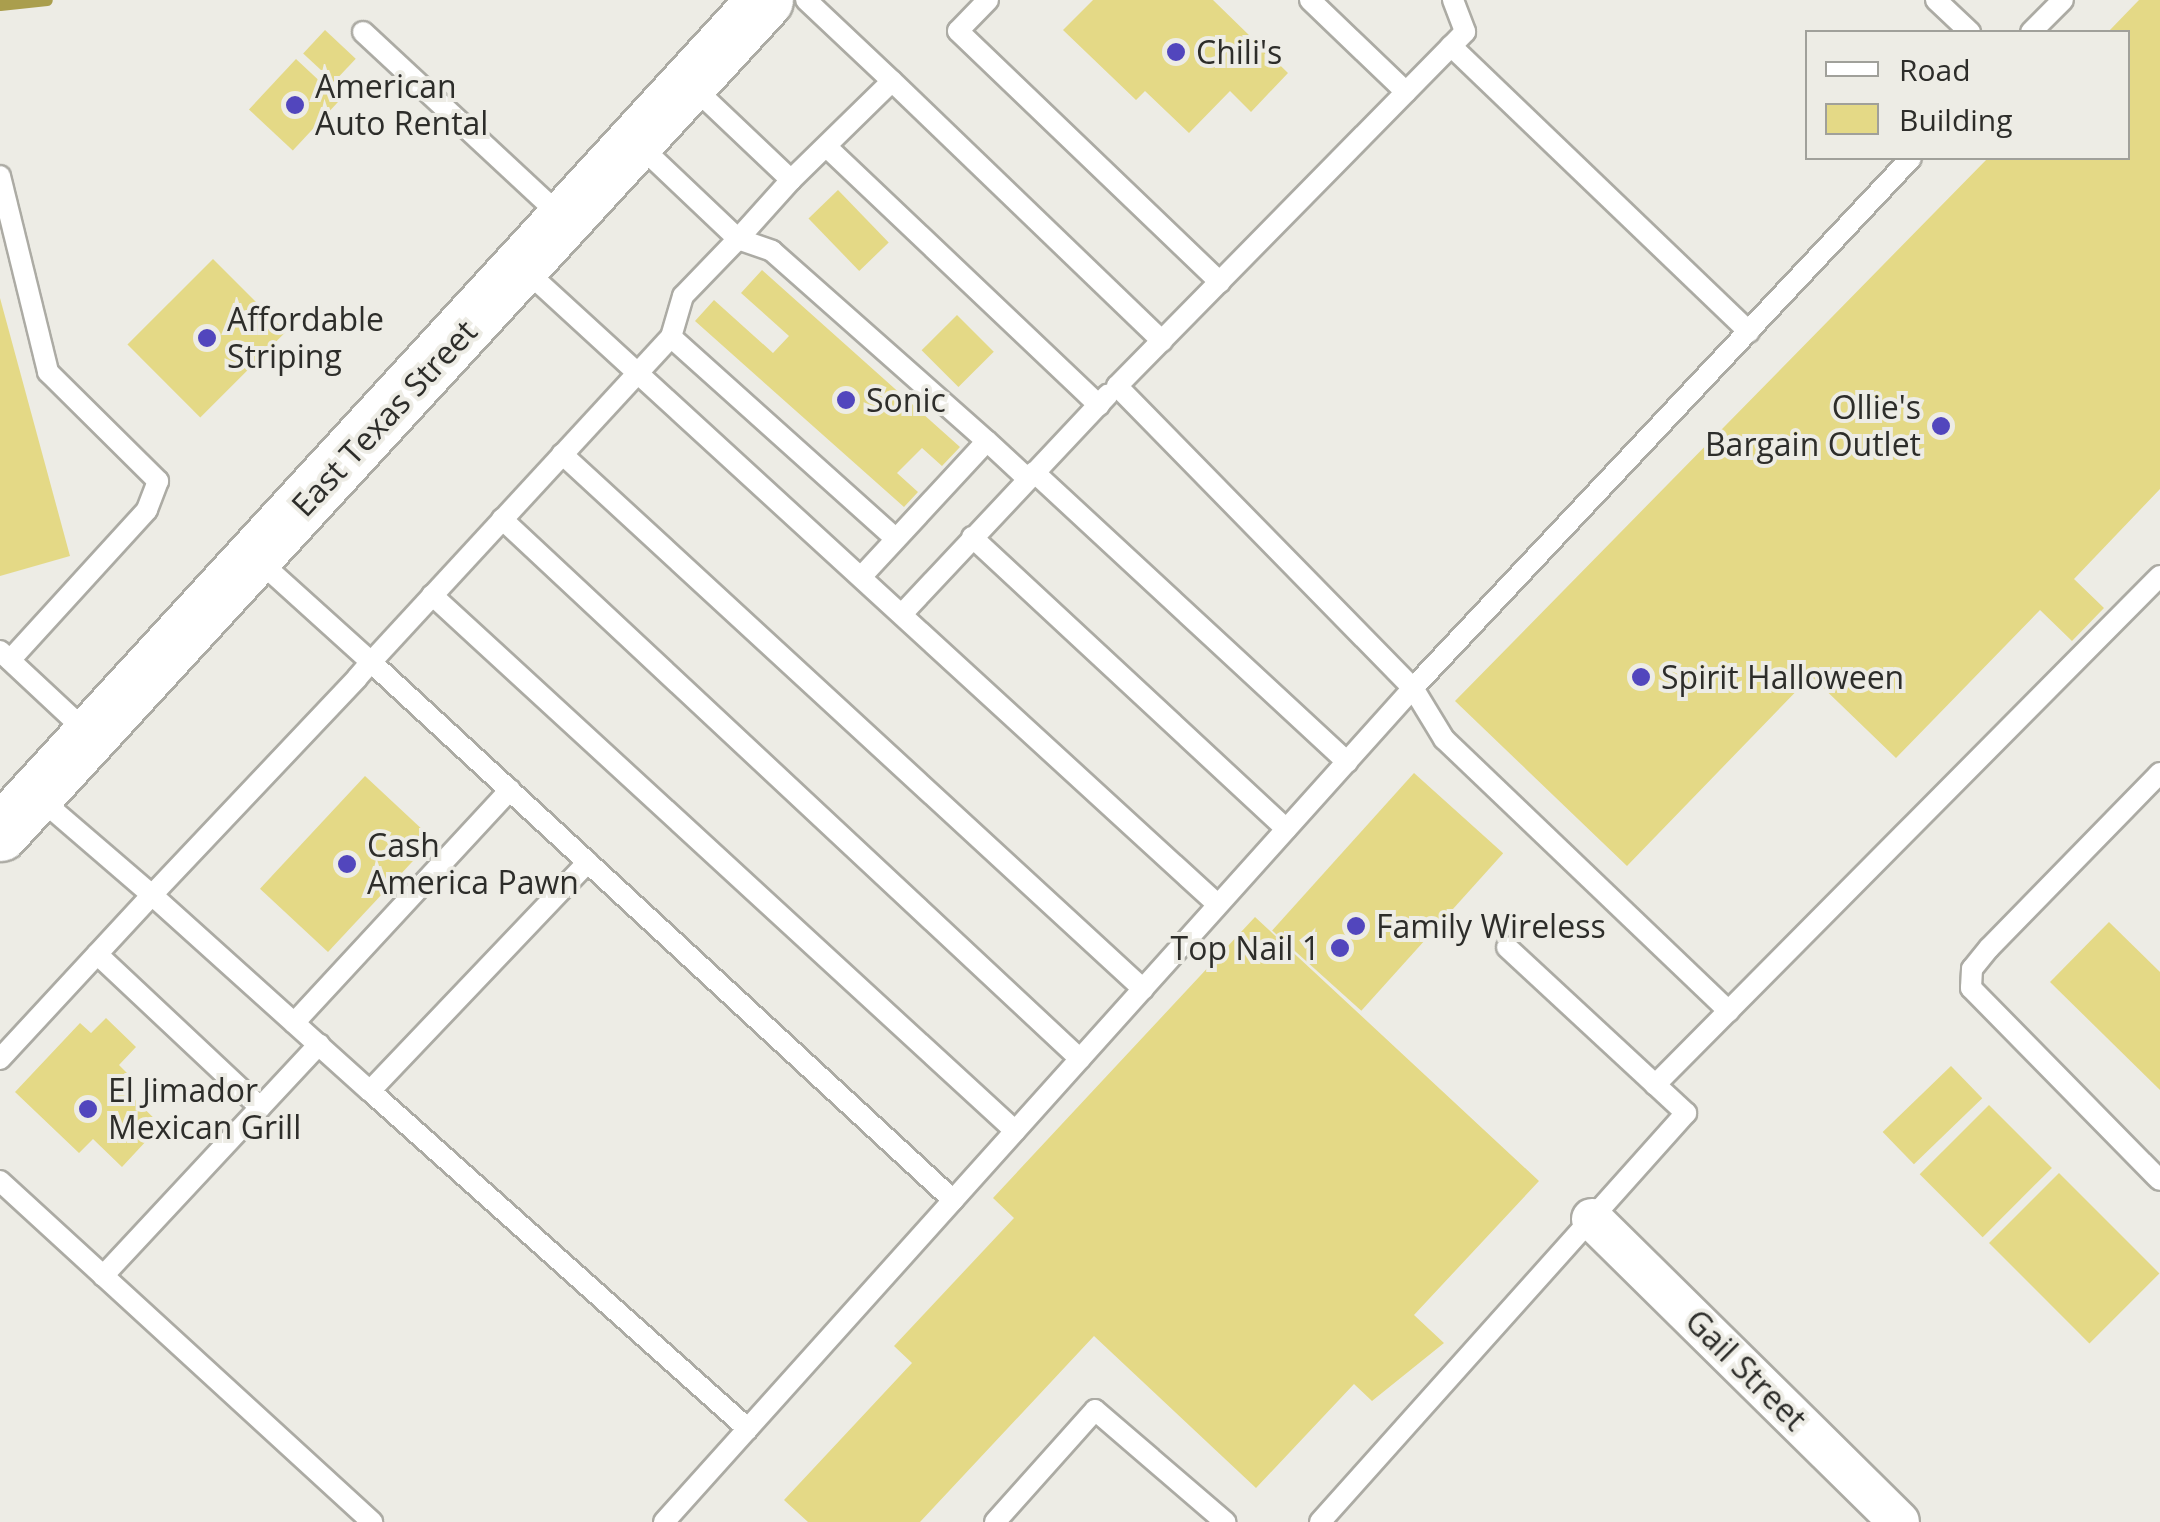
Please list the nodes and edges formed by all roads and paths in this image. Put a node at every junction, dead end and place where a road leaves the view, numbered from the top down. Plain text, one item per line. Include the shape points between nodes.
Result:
1 (765, 0) edge
2 (806, 0) edge
3 (988, 0) edge
4 (1310, 0) edge
5 (1453, 0) edge
6 (1936, 0) edge
7 (2063, 0) edge
8 (1968, 30) edge
9 (2033, 30) edge
10 (362, 32) dead end
11 (1451, 46) junction
12 (892, 82) junction
13 (689, 84) junction
14 (1406, 92) junction
15 (637, 142) junction
16 (830, 150) junction
17 (1909, 160) edge
18 (791, 180) junction
19 (1, 183) edge
20 (566, 221) junction
21 (738, 239) junction
22 (522, 268) junction
23 (1220, 282) junction
24 (1749, 332) junction
25 (672, 338) junction
26 (1162, 341) junction
27 (637, 374) junction
28 (1117, 386) junction
29 (1099, 405) junction
30 (987, 441) junction
31 (562, 454) junction
32 (1031, 476) junction
33 (502, 519) junction
34 (972, 537) junction
35 (896, 539) junction
36 (255, 556) junction
37 (861, 576) junction
38 (2160, 576) edge
39 (432, 595) junction
40 (902, 614) junction
41 (5, 656) edge
42 (371, 662) junction
43 (1413, 688) junction
44 (90, 734) junction
45 (1346, 762) junction
46 (2160, 773) edge
47 (510, 790) junction
48 (17, 813) edge
49 (1286, 829) junction
50 (588, 862) junction
51 (152, 895) junction
52 (1217, 904) junction
53 (1507, 947) dead end
54 (97, 954) junction
55 (1143, 988) junction
56 (1729, 1011) junction
57 (294, 1023) junction
58 (318, 1044) junction
59 (1080, 1058) junction
60 (0, 1059) edge
61 (1655, 1085) junction
62 (370, 1091) junction
63 (260, 1107) junction
64 (1015, 1131) junction
65 (2160, 1180) edge
66 (0, 1181) edge
67 (953, 1200) junction
68 (1592, 1219) junction
69 (103, 1276) junction
70 (748, 1429) junction
71 (372, 1522) edge
72 (664, 1522) edge
73 (994, 1522) edge
74 (1225, 1522) edge
75 (1320, 1522) edge
76 (1899, 1522) edge

1 - 13 main road, East Texas Street
2 - 12 lane
3 - 23 lane via 958,31
4 - 14 lane
5 - 11 lane via 1465,32
6 - 8 lane
7 - 9 lane
10 - 20 lane
11 - 14 lane
11 - 24 lane
12 - 16 lane
12 - 26 lane
13 - 15 main road, East Texas Street
13 - 18 lane
14 - 23 lane
15 - 20 main road, East Texas Street
15 - 21 lane
16 - 18 lane
16 - 29 lane
17 - 24 lane
18 - 21 lane
19 - 41 lane via 48,372 158,481 147,510
20 - 22 main road, East Texas Street
21 - 25 lane via 684,296
21 - 30 lane via 772,251
22 - 27 lane
22 - 36 main road, East Texas Street
23 - 26 lane
24 - 43 lane
25 - 27 lane
25 - 35 lane
26 - 28 lane
27 - 31 lane
27 - 37 lane
28 - 29 lane
28 - 43 lane
29 - 32 lane
30 - 32 lane
30 - 35 lane
31 - 33 lane
31 - 55 lane
32 - 34 lane
32 - 45 lane
33 - 39 lane
33 - 59 lane
34 - 40 lane
34 - 49 lane
35 - 37 lane
36 - 42 lane
36 - 44 main road, East Texas Street
37 - 40 lane
38 - 56 lane
39 - 42 lane
39 - 64 lane
40 - 52 lane
41 - 44 lane
42 - 47 lane
42 - 51 lane
43 - 45 lane
43 - 56 lane via 1444,738
44 - 48 main road, East Texas Street
45 - 49 lane
46 - 65 lane via 1988,948 1972,969 1971,988
47 - 50 lane
47 - 57 lane
48 - 51 lane
49 - 52 lane
50 - 62 lane
50 - 67 lane
51 - 54 lane
51 - 57 lane
52 - 55 lane
53 - 61 lane
54 - 60 lane
54 - 63 lane
55 - 59 lane
56 - 61 lane
57 - 58 lane
58 - 62 lane
58 - 63 lane
59 - 64 lane
61 - 68 lane via 1686,1114
62 - 70 lane
63 - 69 lane
64 - 67 lane
66 - 69 lane
67 - 70 lane
68 - 75 lane
68 - 76 street, Gail Street
69 - 71 lane
70 - 72 lane
73 - 74 lane via 1096,1410

